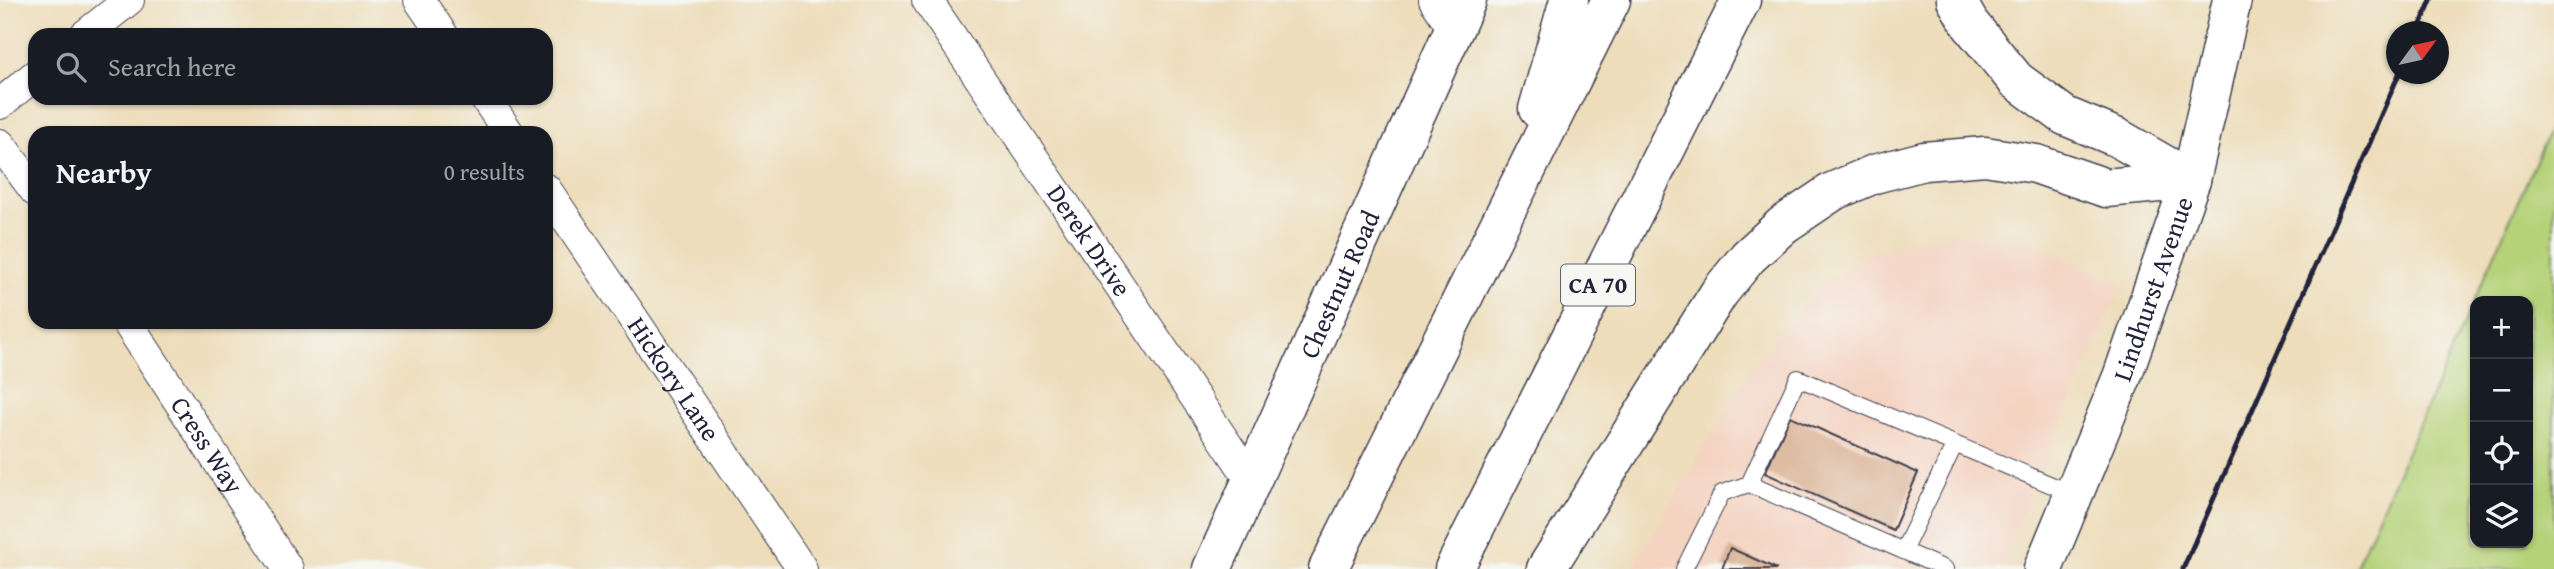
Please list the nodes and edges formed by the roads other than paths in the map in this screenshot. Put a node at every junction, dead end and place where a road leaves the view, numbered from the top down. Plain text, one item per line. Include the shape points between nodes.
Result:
1 (129, 0) edge
2 (419, 0) edge
3 (927, 0) edge
4 (1569, 0) edge
5 (1612, 0) edge
6 (1741, 0) edge
7 (1956, 0) edge
8 (2232, 0) edge
9 (1452, 10) edge
10 (94, 28) edge
11 (438, 28) edge
12 (28, 81) edge
13 (0, 104) edge
14 (490, 105) edge
15 (504, 126) edge
16 (0, 144) edge
17 (2191, 180) junction
18 (28, 182) edge
19 (553, 199) edge
20 (1511, 207) junction
21 (132, 329) edge
22 (1955, 444) junction
23 (1253, 483) junction
24 (1749, 484) junction
25 (2073, 494) junction
26 (1903, 551) junction
27 (288, 569) edge
28 (802, 569) edge
29 (1212, 569) edge
30 (1328, 569) edge
31 (1454, 569) edge
32 (1546, 569) edge
33 (1684, 569) edge
34 (1945, 569) edge
35 (2043, 569) edge

1 - 10 street
2 - 11 street
3 - 23 street, Derek Drive
4 - 20 main road
5 - 20 main road
6 - 31 main road, CA 70
7 - 17 main road via 2016,80 2065,116 2118,138
8 - 17 main road, Lindhurst Avenue
9 - 23 main road, Chestnut Road
12 - 13 street
14 - 15 street
16 - 18 street
17 - 25 main road, Lindhurst Avenue via 2122,377
17 - 32 main road via 2106,188 2036,164 1984,156 1924,161 1874,174 1832,192 1783,225 1748,257 1719,293
19 - 28 street, Hickory Lane
20 - 30 main road
21 - 27 street, Cress Way
22 - 24 lane via 1798,378
22 - 25 lane
22 - 26 lane
23 - 29 main road, Chestnut Road
24 - 26 lane
24 - 33 lane via 1722,493
25 - 35 main road, Lindhurst Avenue
26 - 34 lane

